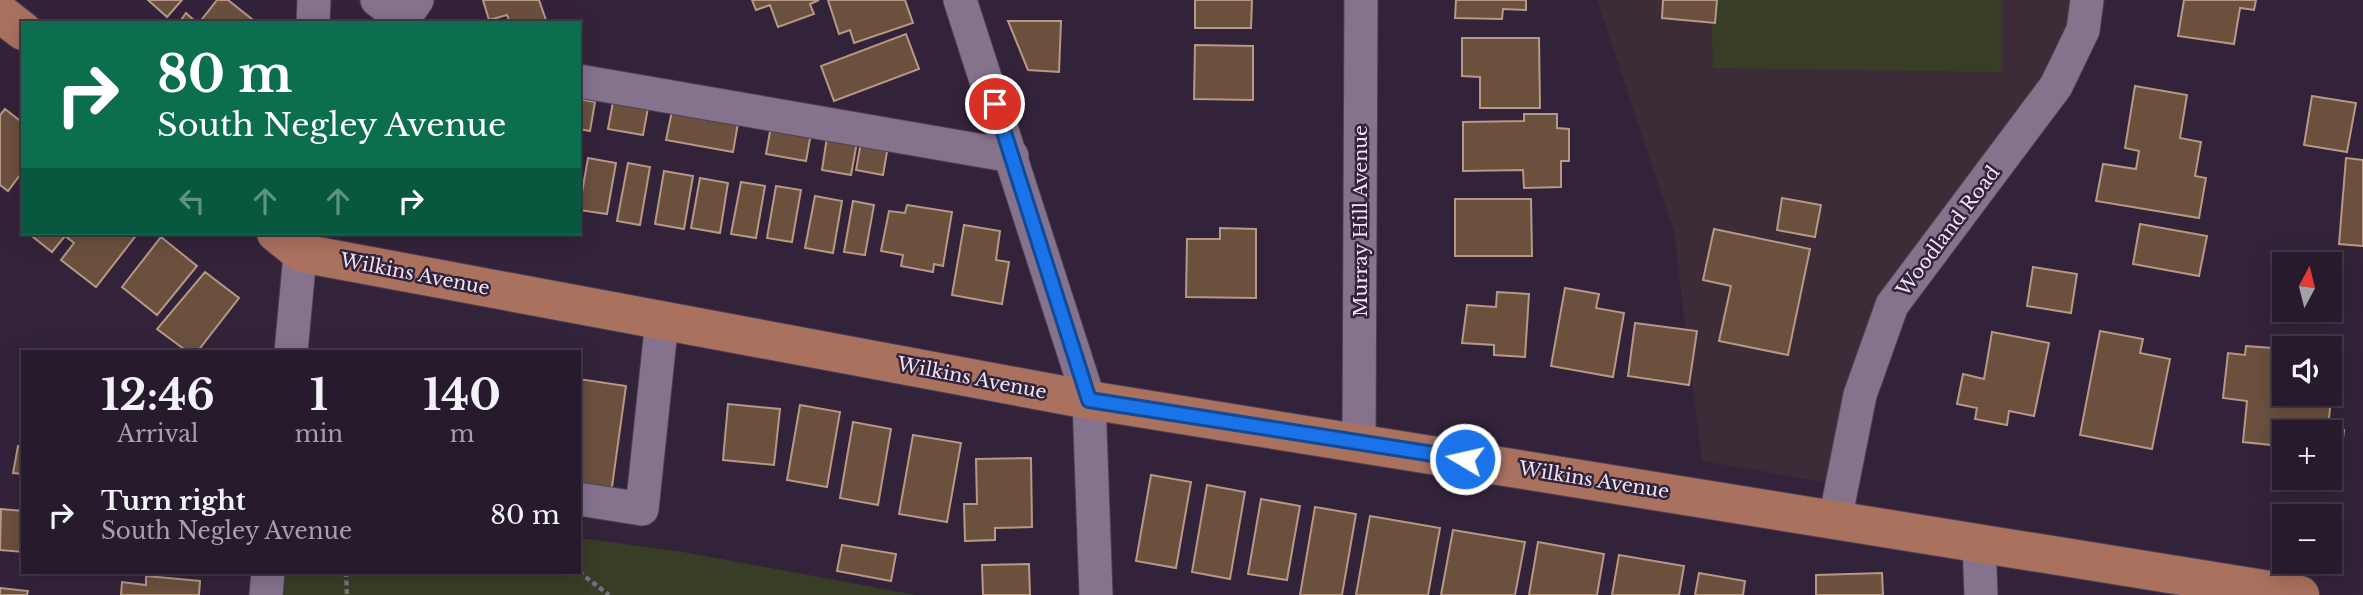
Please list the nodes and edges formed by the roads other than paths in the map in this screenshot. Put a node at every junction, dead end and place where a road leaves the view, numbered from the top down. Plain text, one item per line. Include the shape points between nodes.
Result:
1 (314, 0) edge
2 (377, 0) edge
3 (416, 0) edge
4 (960, 0) edge
5 (1361, 0) edge
6 (2087, 0) edge
7 (0, 13) edge
8 (313, 21) edge
9 (21, 29) edge
10 (581, 81) edge
11 (1012, 156) junction
12 (293, 239) edge
13 (662, 320) junction
14 (291, 350) edge
15 (1089, 400) junction
16 (1359, 442) junction
17 (581, 499) edge
18 (1835, 520) junction
19 (1979, 542) junction
20 (268, 574) edge
21 (266, 595) edge
22 (1096, 595) edge
23 (1981, 595) edge
24 (2300, 595) edge

1 - 8 street
2 - 3 street via 390,10 410,10
4 - 11 street
5 - 16 street, Murray Hill Avenue
6 - 18 street, Woodland Road via 2083,30 2056,86 1892,305 1860,395
7 - 9 main road
10 - 11 street
11 - 15 street
12 - 13 main road, Wilkins Avenue
12 - 14 street
13 - 15 main road, Wilkins Avenue
13 - 17 street via 642,509
15 - 16 main road, Wilkins Avenue
15 - 22 street
16 - 18 main road, Wilkins Avenue
18 - 19 main road, Wilkins Avenue
19 - 23 street
19 - 24 main road, Wilkins Avenue
20 - 21 street

